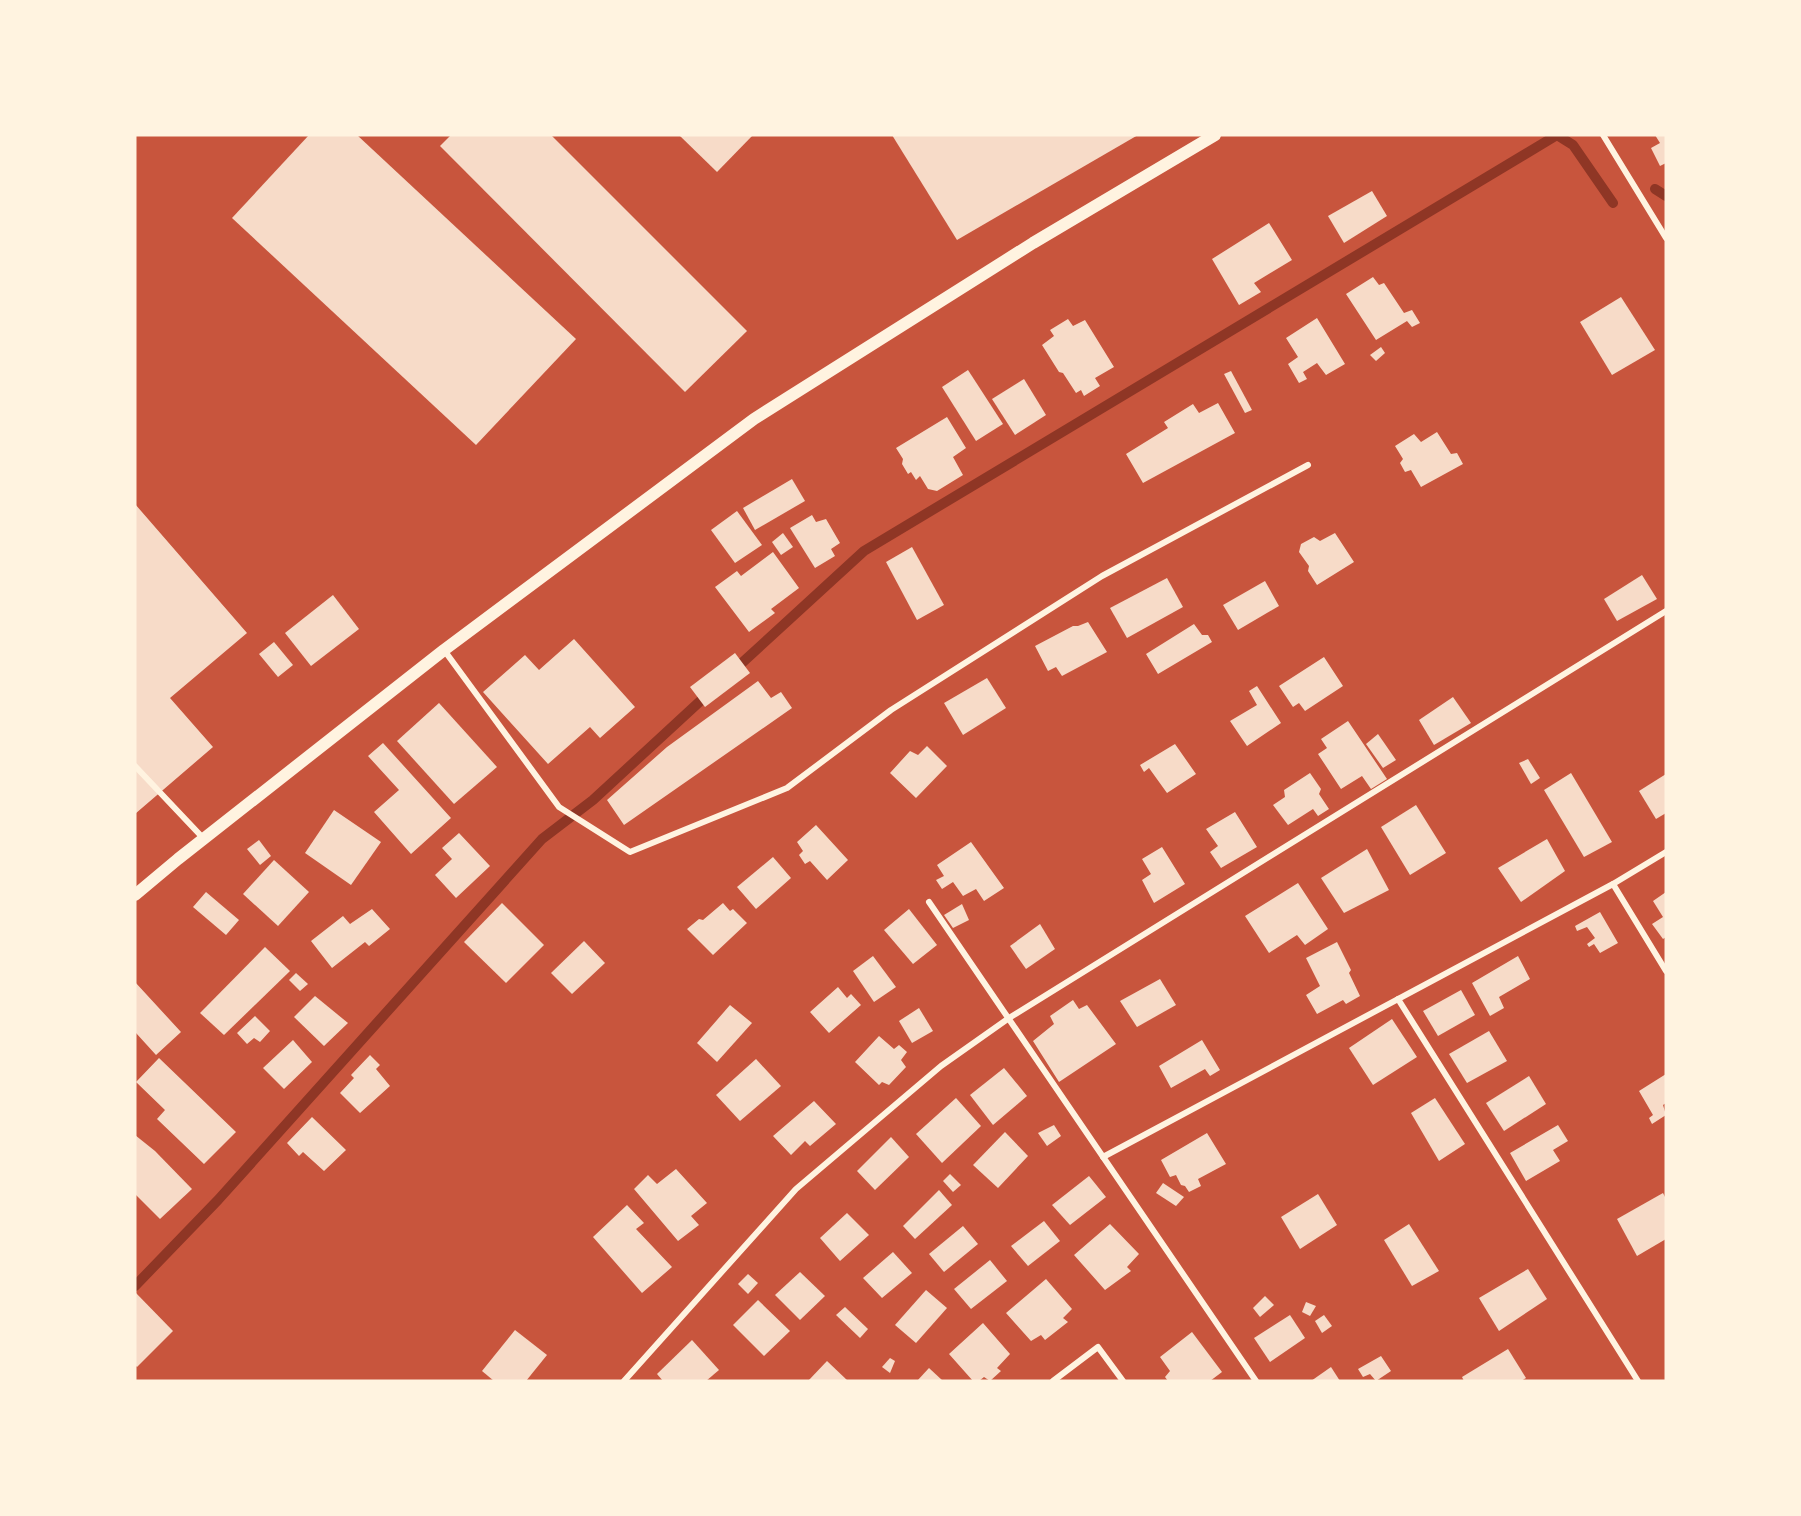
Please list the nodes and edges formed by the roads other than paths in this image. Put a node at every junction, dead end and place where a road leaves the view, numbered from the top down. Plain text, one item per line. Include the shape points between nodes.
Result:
1 (1215, 135) edge
2 (1603, 135) edge
3 (1666, 238) edge
4 (1308, 465) dead end
5 (1666, 611) edge
6 (444, 650) junction
7 (135, 766) edge
8 (204, 839) junction
9 (1666, 852) edge
10 (1613, 884) junction
11 (135, 895) edge
12 (929, 902) dead end
13 (1666, 970) edge
14 (1398, 999) junction
15 (1009, 1018) junction
16 (1103, 1157) junction
17 (624, 1381) edge
18 (1053, 1381) edge
19 (1123, 1381) edge
20 (1256, 1381) edge
21 (1638, 1381) edge

1 - 6 main road via 1033,243 754,419
2 - 3 street
4 - 6 street via 1102,576 891,710 787,788 630,852 559,807
5 - 15 street
6 - 8 main road
7 - 8 street
8 - 11 main road
9 - 10 street
10 - 13 street
10 - 14 street
12 - 15 street
14 - 16 street
14 - 21 street
15 - 16 street
15 - 17 street via 941,1066 796,1189
16 - 20 street
18 - 19 street via 1098,1347

